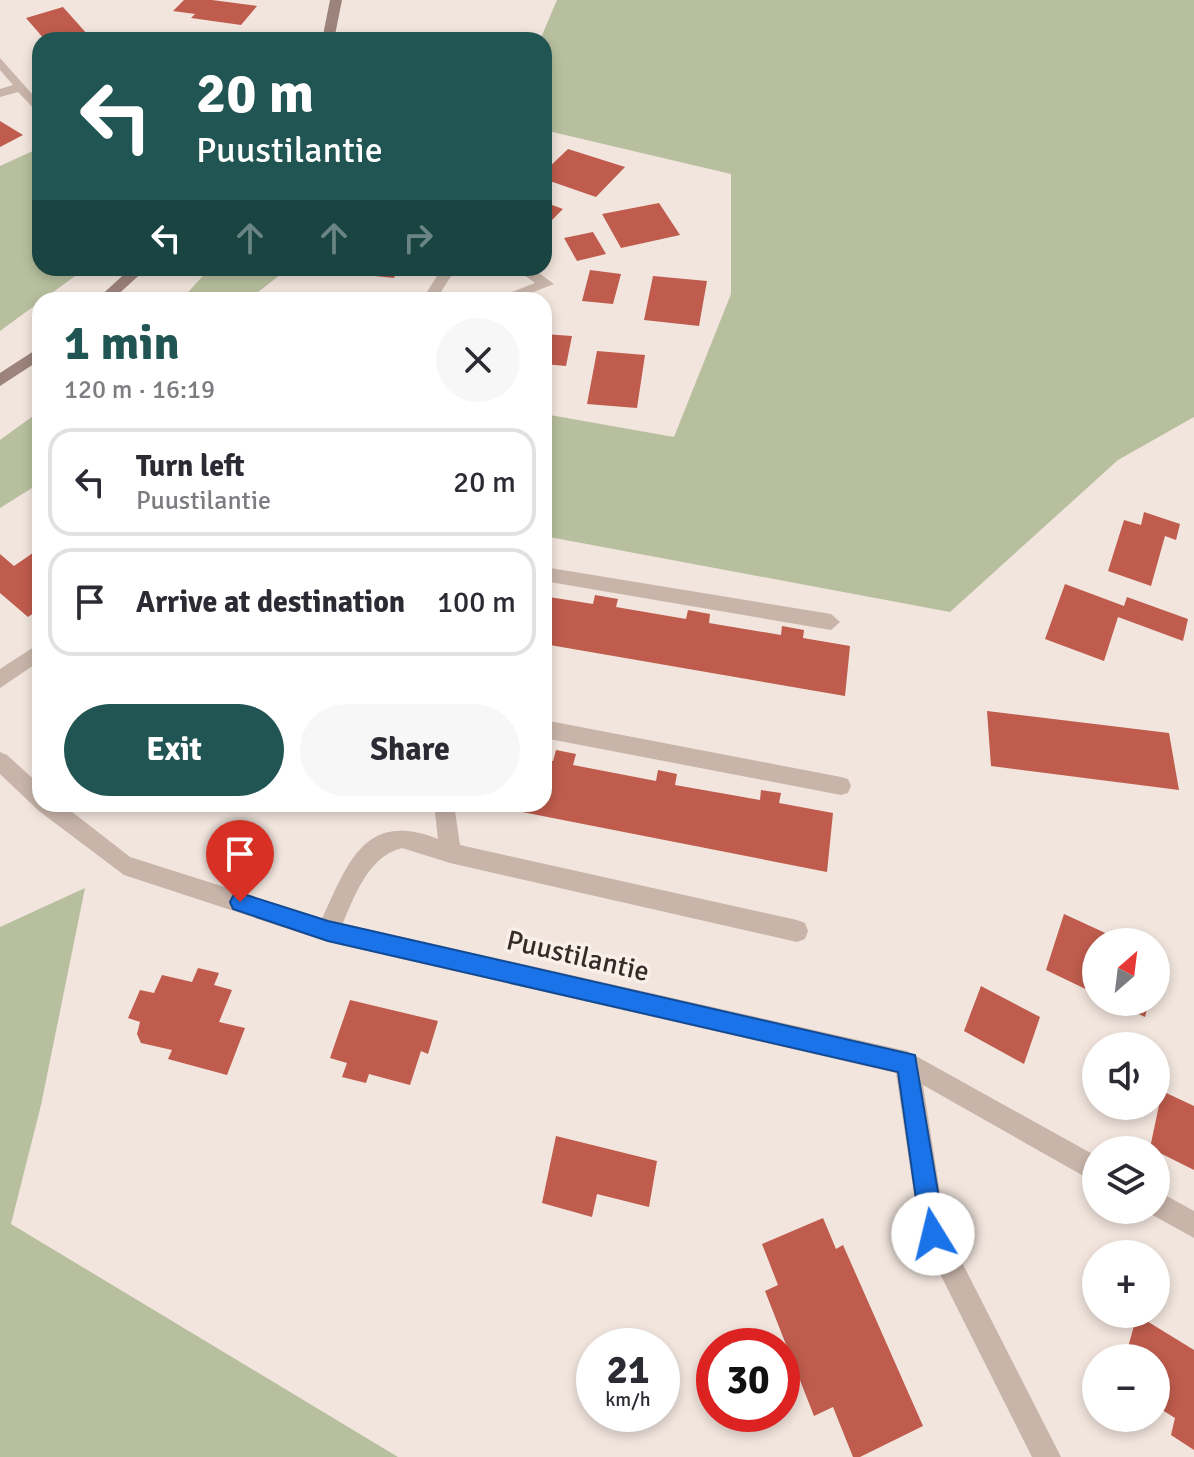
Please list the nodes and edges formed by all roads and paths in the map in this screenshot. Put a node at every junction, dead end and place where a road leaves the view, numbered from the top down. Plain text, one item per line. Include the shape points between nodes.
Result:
1 (336, 0) edge
2 (330, 32) edge
3 (0, 62) edge
4 (20, 87) junction
5 (0, 93) edge
6 (32, 101) edge
7 (131, 276) edge
8 (534, 276) edge
9 (112, 292) edge
10 (522, 292) edge
11 (32, 358) edge
12 (0, 381) edge
13 (552, 575) edge
14 (831, 622) dead end
15 (32, 657) edge
16 (0, 680) edge
17 (552, 731) edge
18 (0, 761) edge
19 (841, 786) dead end
20 (32, 791) edge
21 (56, 812) edge
22 (445, 812) edge
23 (450, 853) junction
24 (328, 931) junction
25 (797, 931) dead end
26 (907, 1063) junction
27 (1082, 1162) edge
28 (1170, 1211) edge
29 (1194, 1225) edge
30 (1047, 1457) edge

1 - 2 main road
3 - 4 street
4 - 5 street
4 - 6 street
7 - 9 main road
8 - 10 street via 547,284
11 - 12 main road
13 - 14 street
15 - 16 street
17 - 19 street
18 - 20 street
21 - 24 street, Puustilantie via 124,865
22 - 23 street
23 - 24 street via 404,838 378,846 361,865
23 - 25 street
24 - 26 street, Puustilantie
26 - 27 street, Puustilantie
26 - 30 street via 933,1234
28 - 29 street

